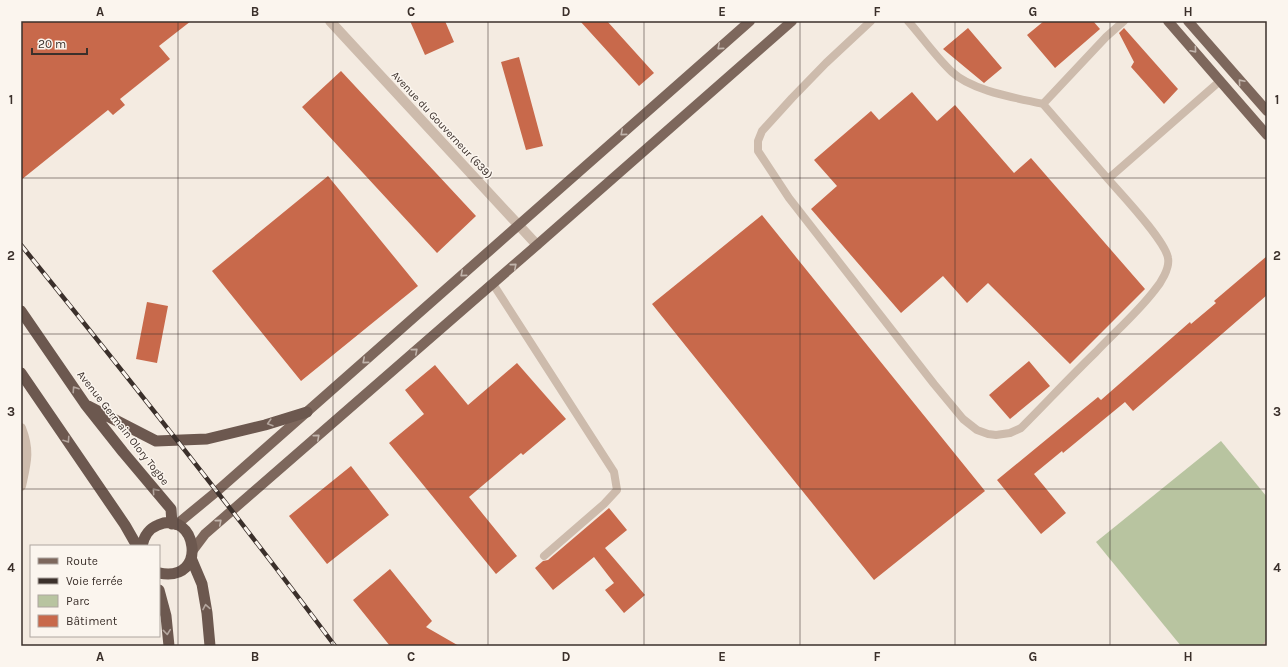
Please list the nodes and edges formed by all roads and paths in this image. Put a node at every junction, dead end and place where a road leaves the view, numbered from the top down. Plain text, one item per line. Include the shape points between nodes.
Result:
1 (330, 21) edge
2 (750, 21) edge
3 (792, 21) edge
4 (871, 21) edge
5 (908, 21) edge
6 (1124, 21) edge
7 (1168, 21) edge
8 (1188, 21) edge
9 (1220, 80) junction
10 (1043, 104) junction
11 (1267, 111) edge
12 (1267, 135) edge
13 (1108, 178) junction
14 (518, 225) junction
15 (537, 245) junction
16 (493, 284) junction
17 (21, 311) edge
18 (21, 373) edge
19 (85, 404) junction
20 (308, 412) junction
21 (21, 428) edge
22 (21, 486) edge
23 (174, 524) junction
24 (136, 545) edge
25 (142, 545) edge
26 (192, 554) junction
27 (544, 556) dead end
28 (160, 573) edge
29 (160, 594) edge
30 (169, 646) edge
31 (210, 646) edge

1 - 14 street, Avenue du Gouverneur (639)
2 -> 14 main road
3 - 15 main road
4 - 13 lane via 826,63 762,131 758,151 789,198 934,384 963,419 977,430 996,435 1021,428 1136,312 1162,280 1168,258 1164,247
5 - 10 lane via 953,73 965,81 994,93
6 - 10 lane
7 -> 9 main road
11 -> 8 main road
9 - 12 main road
9 - 13 lane
10 - 13 lane
14 - 15 street, Avenue du Gouverneur (639)
14 -> 20 main road
16 -> 15 main road
26 -> 16 main road via 205,534
16 - 27 lane via 614,472 617,490
19 -> 17 highway, Avenue Germain Olory Togbe
18 -> 24 highway
20 -> 19 highway via 207,439 156,441
23 -> 19 highway, Avenue Germain Olory Togbe via 166,502
20 - 23 main road via 216,492
21 - 22 street via 27,457
23 - 25 highway via 153,527 147,532
23 - 26 highway via 189,535
26 - 28 highway via 187,565 181,570 174,574
31 -> 26 highway via 202,584
29 -> 30 highway via 166,616

